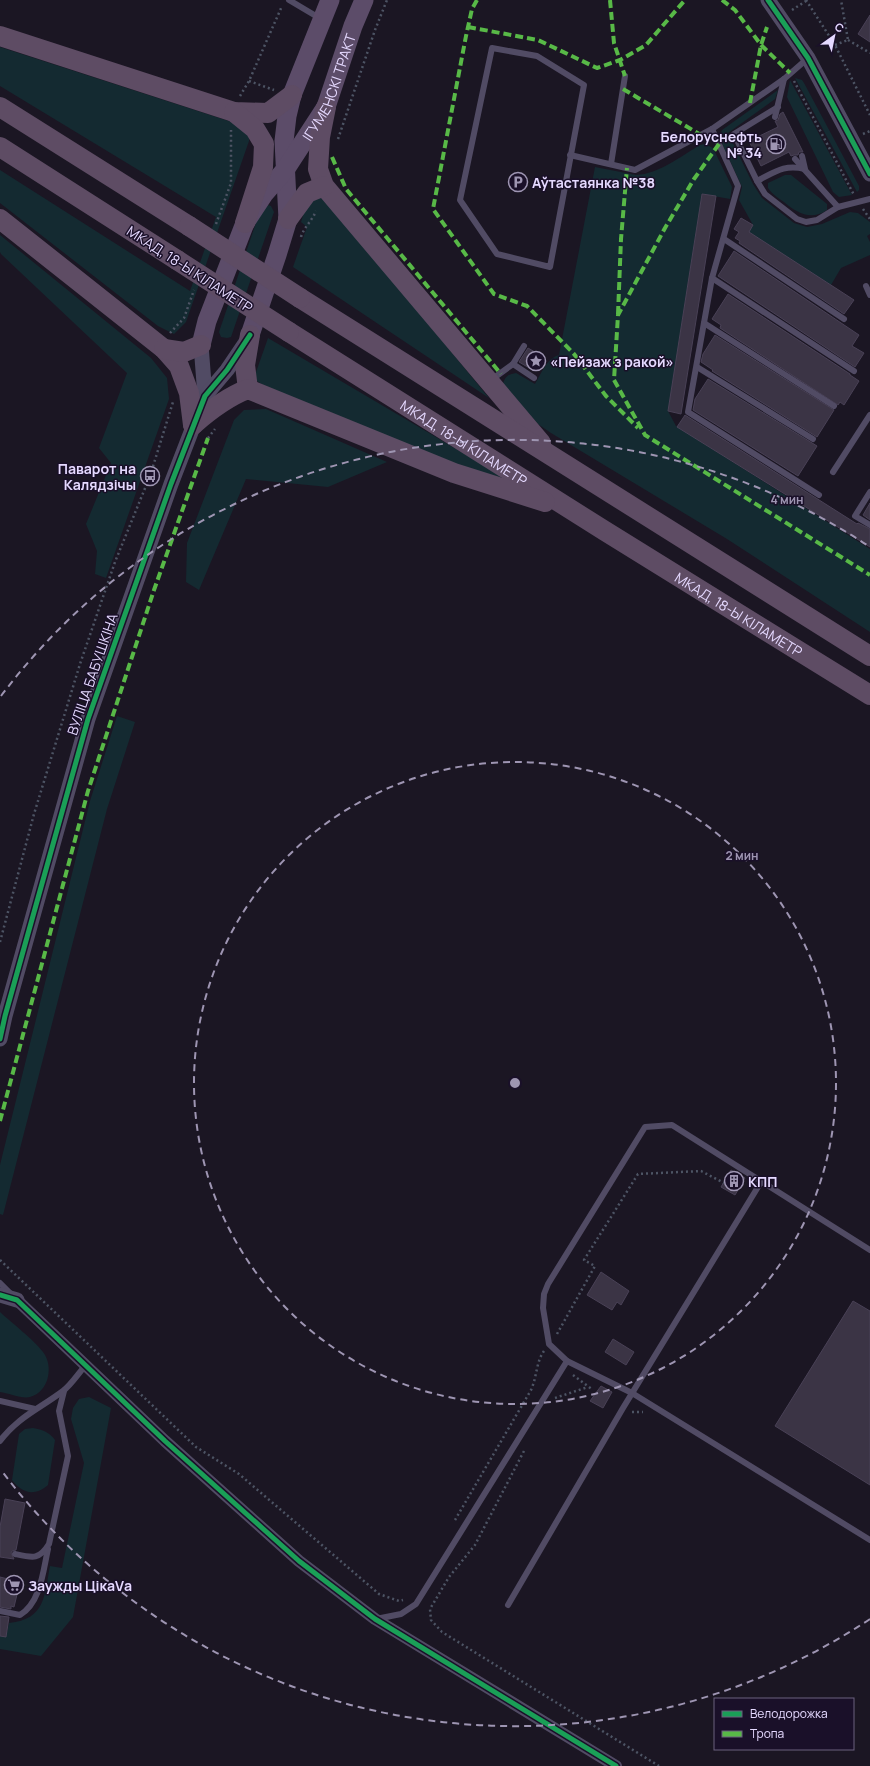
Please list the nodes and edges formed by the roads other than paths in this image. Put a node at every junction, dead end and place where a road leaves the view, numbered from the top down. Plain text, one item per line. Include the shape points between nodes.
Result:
1 (289, 0) edge
2 (330, 0) edge
3 (364, 0) edge
4 (768, 0) edge
5 (322, 20) junction
6 (0, 36) edge
7 (808, 58) junction
8 (625, 76) dead end
9 (784, 79) junction
10 (284, 93) junction
11 (237, 105) junction
12 (778, 106) junction
13 (0, 107) edge
14 (326, 107) junction
15 (781, 113) dead end
16 (775, 116) dead end
17 (712, 129) junction
18 (0, 147) edge
19 (570, 155) junction
20 (802, 156) dead end
21 (795, 159) dead end
22 (611, 164) junction
23 (805, 169) junction
24 (285, 170) junction
25 (870, 174) edge
26 (757, 181) junction
27 (324, 186) junction
28 (870, 199) edge
29 (838, 208) junction
30 (0, 219) edge
31 (288, 219) junction
32 (245, 223) junction
33 (724, 239) junction
34 (712, 278) junction
35 (866, 286) dead end
36 (870, 295) edge
37 (844, 319) dead end
38 (704, 323) junction
39 (250, 335) junction
40 (201, 345) junction
41 (524, 346) dead end
42 (164, 350) junction
43 (513, 364) junction
44 (697, 367) junction
45 (854, 370) dead end
46 (534, 378) dead end
47 (488, 382) junction
48 (248, 388) junction
49 (204, 396) junction
50 (834, 406) dead end
51 (869, 419) edge
52 (193, 425) junction
53 (813, 439) dead end
54 (556, 460) junction
55 (833, 472) dead end
56 (870, 492) edge
57 (819, 495) dead end
58 (870, 525) edge
59 (604, 531) junction
60 (870, 656) edge
61 (870, 695) edge
62 (0, 1039) edge
63 (761, 1182) junction
64 (870, 1250) edge
65 (0, 1283) edge
66 (0, 1295) edge
67 (18, 1300) junction
68 (567, 1361) junction
69 (85, 1366) junction
70 (64, 1391) junction
71 (632, 1394) junction
72 (0, 1402) edge
73 (35, 1409) junction
74 (0, 1441) edge
75 (870, 1540) edge
76 (49, 1544) junction
77 (15, 1554) dead end
78 (508, 1605) dead end
79 (0, 1611) edge
80 (375, 1619) junction
81 (616, 1766) edge

1 - 5 lane
2 - 5 main road, ІГУМЕНСКІ ТРАКТ
3 - 14 main road, ІГУМЕНСКІ ТРАКТ
4 - 7 street
5 - 10 main road, ІГУМЕНСКІ ТРАКТ
6 - 11 highway
7 - 9 lane
7 - 25 street
8 - 22 lane
9 - 12 lane
9 - 17 lane
10 - 11 highway via 268,113
10 - 24 main road, ІГУМЕНСКІ ТРАКТ
11 - 32 highway via 264,144 263,167
12 - 15 lane
12 - 16 lane
12 - 26 lane via 734,134
13 - 54 highway, bridge
14 - 24 main road, ІГУМЕНСКІ ТРАКТ
14 - 27 highway via 320,137 318,169
17 - 22 lane via 635,170
17 - 33 lane via 738,186
18 - 59 highway, МКАД, 18-Ы КІЛАМЕТР, bridge
19 - 19 lane via 584,85 537,56 492,48 460,200 497,254 550,267
19 - 22 lane
20 - 23 lane
21 - 23 lane
23 - 26 lane via 787,167
23 - 29 lane
24 - 31 main road, ІГУМЕНСКІ ТРАКТ
24 - 32 main road, ІГУМЕНСКІ ТРАКТ via 264,194
26 - 29 lane via 765,194 797,219 806,222 817,220
27 - 31 highway via 308,193
27 - 47 highway
28 - 29 lane
30 - 42 highway
31 - 39 main road, ІГУМЕНСКІ ТРАКТ
32 - 40 main road, ІГУМЕНСКІ ТРАКТ via 207,322
33 - 34 lane
33 - 37 lane
34 - 38 lane
34 - 45 lane
35 - 36 lane
38 - 44 lane
38 - 50 lane
39 - 48 highway via 246,365
39 - 49 street, ВУЛІЦА БАБУШКІНА via 227,370
40 - 42 highway via 184,352
40 - 49 street, ВУЛІЦА БАБУШКІНА
41 - 43 lane
42 - 52 highway via 179,366 189,393
43 - 46 lane
43 - 47 lane
44 - 53 lane
44 - 57 lane via 688,412
47 - 54 highway
48 - 52 highway via 234,394
48 - 59 highway via 454,473 543,501
49 - 52 street, ВУЛІЦА БАБУШКІНА
51 - 55 lane
52 - 62 street, ВУЛІЦА БАБУШКІНА via 88,719
54 - 60 highway
56 - 58 lane via 855,516
59 - 61 highway, МКАД, 18-Ы КІЛАМЕТР
63 - 64 lane
63 - 68 lane via 672,1125 645,1127 544,1294 543,1308 549,1344
63 - 71 lane
65 - 67 lane
66 - 67 street
67 - 69 street
68 - 71 lane
68 - 80 lane via 416,1604 401,1614
69 - 70 lane
69 - 80 street via 299,1561
70 - 73 lane
70 - 76 lane via 59,1410 68,1456
71 - 75 lane
71 - 78 lane
72 - 73 lane
73 - 74 lane via 9,1428
76 - 77 lane via 43,1554 33,1558
76 - 79 lane via 39,1588 27,1611 20,1615
80 - 81 street

